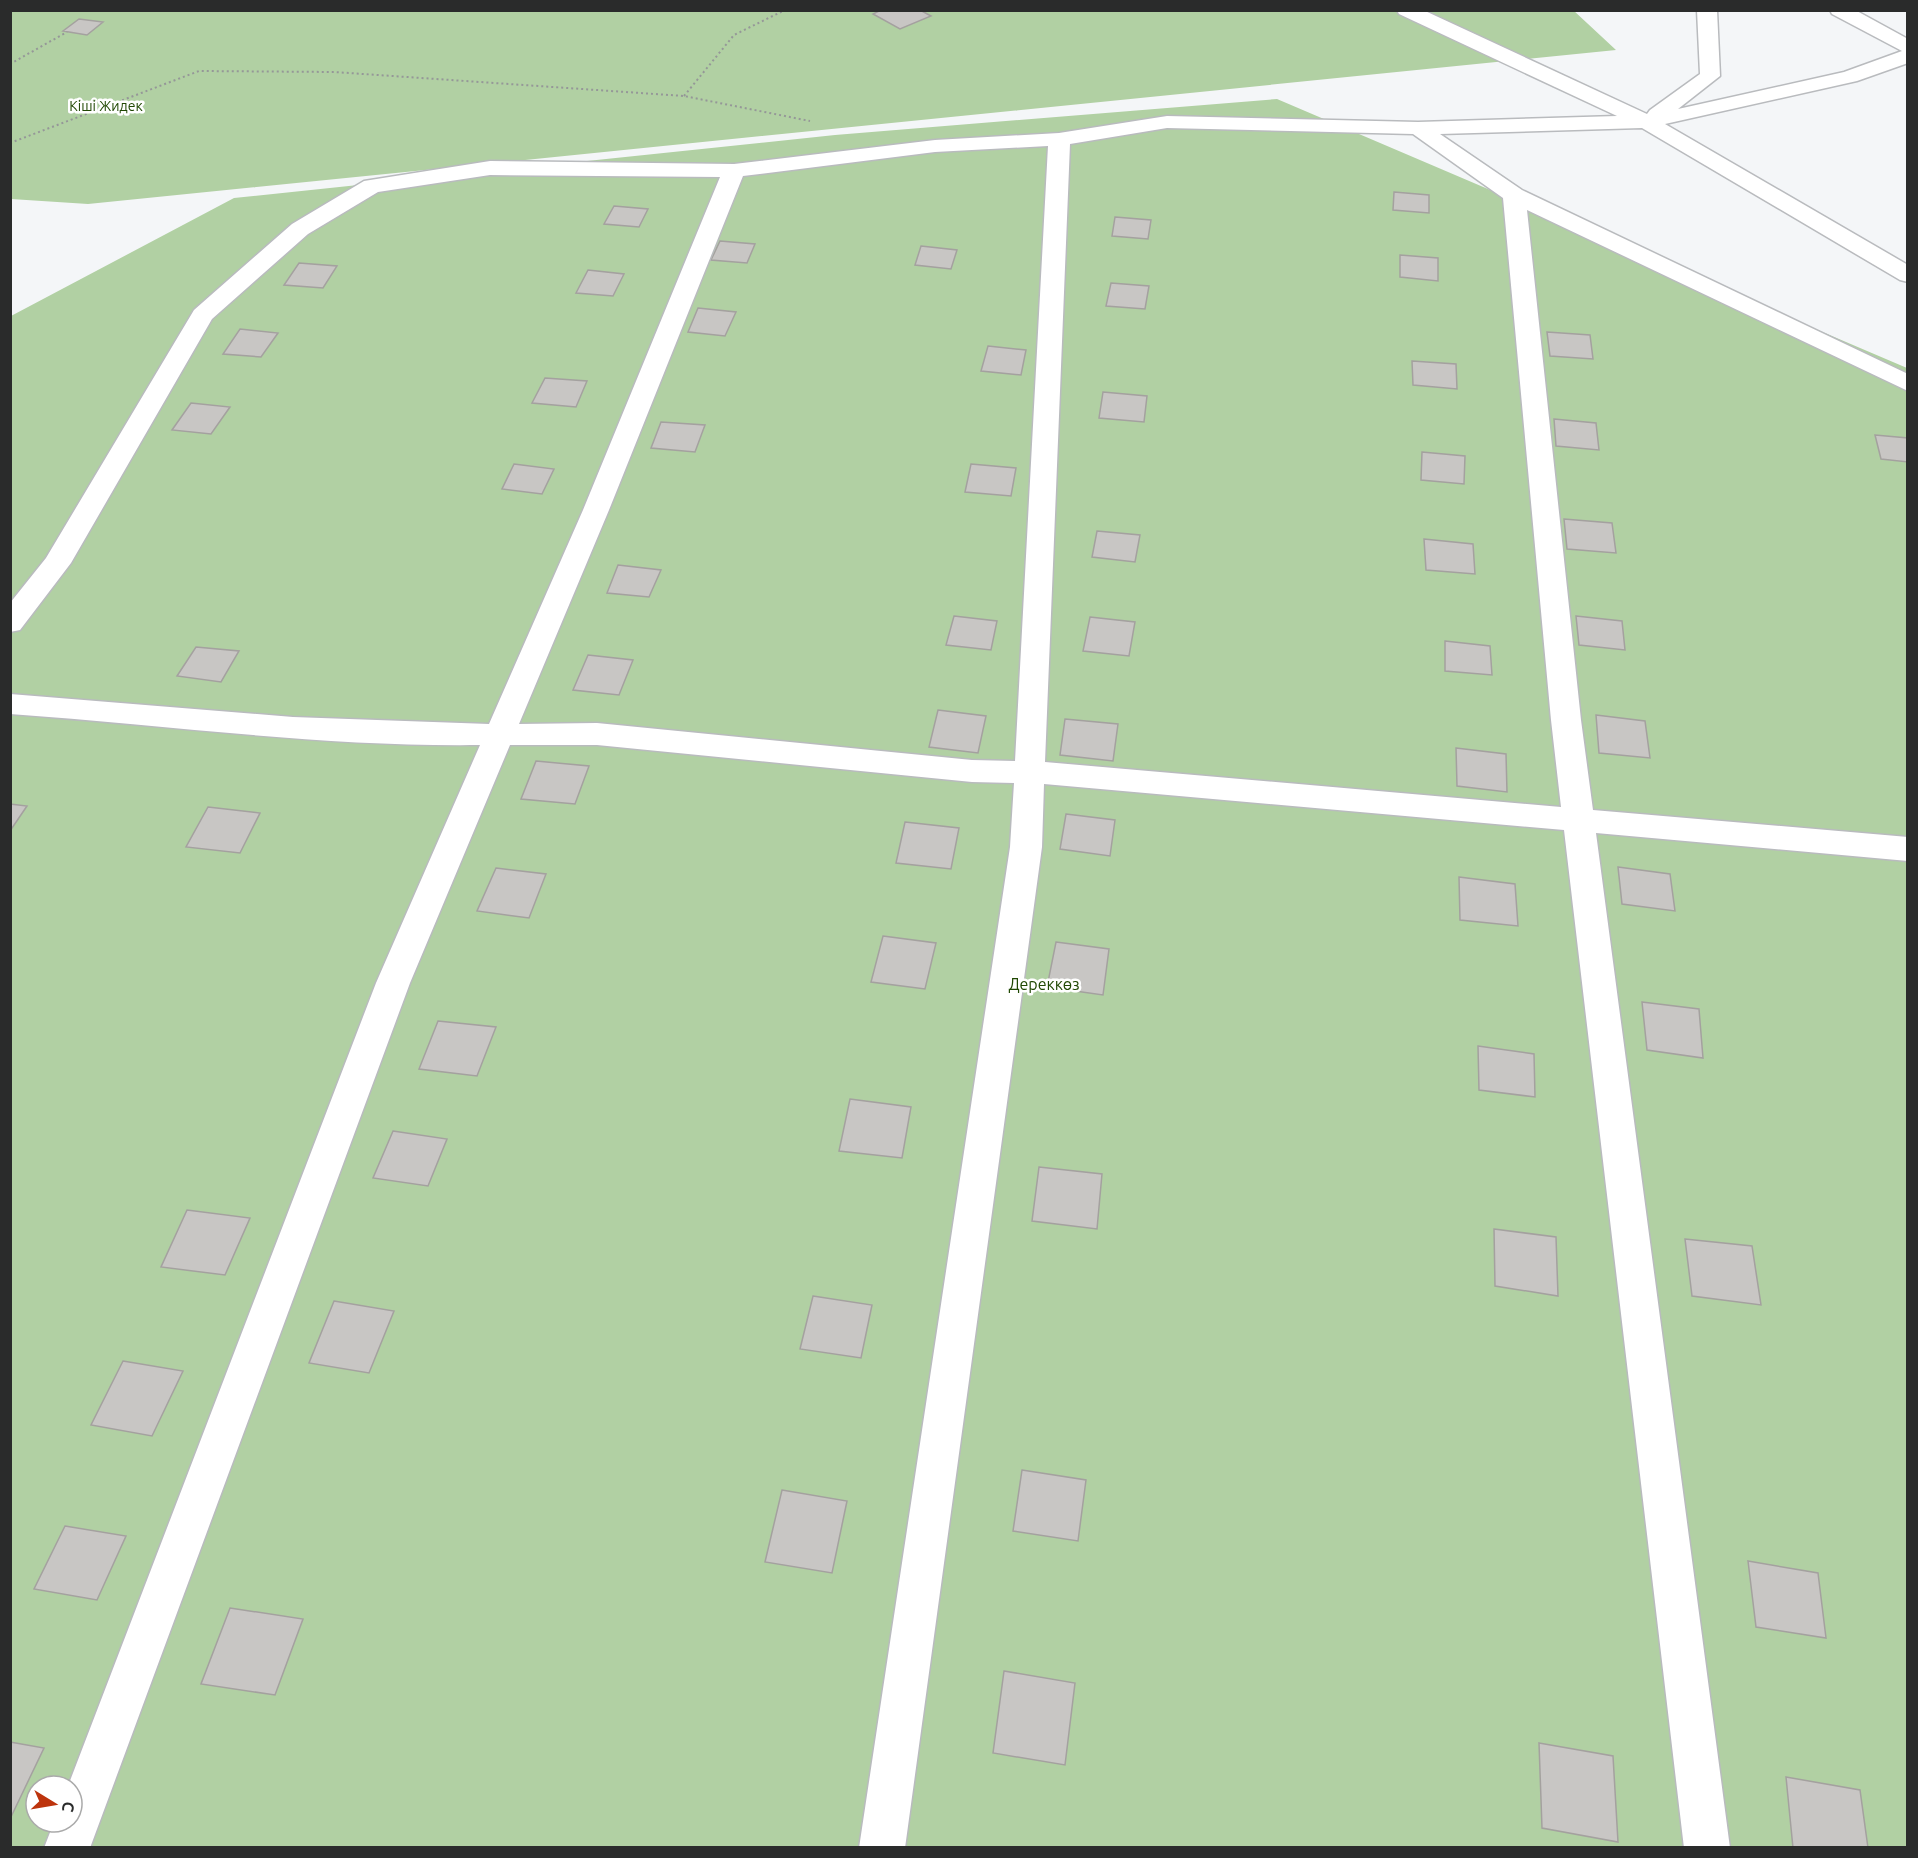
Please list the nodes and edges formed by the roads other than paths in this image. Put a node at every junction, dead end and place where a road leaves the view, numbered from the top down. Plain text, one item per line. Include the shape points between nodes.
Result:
1 (1406, 10) edge
2 (1707, 10) edge
3 (1839, 10) edge
4 (1908, 47) edge
5 (1908, 56) edge
6 (1646, 122) junction
7 (1418, 128) junction
8 (1059, 140) junction
9 (734, 171) junction
10 (1514, 195) junction
11 (1908, 275) edge
12 (1908, 384) edge
13 (10, 622) edge
14 (10, 705) edge
15 (500, 735) junction
16 (1030, 772) junction
17 (1578, 820) junction
18 (1908, 849) edge
19 (67, 1848) edge
20 (882, 1848) edge
21 (1707, 1848) edge

1 - 6 street
2 - 6 street via 1710,76
3 - 4 street
5 - 6 street via 1850,77
6 - 7 street
6 - 11 street
7 - 8 street via 1167,122
7 - 10 street
8 - 9 street via 935,146
8 - 16 street
9 - 13 street via 490,168 372,186 300,229 202,315 57,563
9 - 15 street
10 - 12 street
10 - 17 street
14 - 15 street via 293,728
15 - 16 street via 597,734 972,771
15 - 19 street via 393,982
16 - 17 street
16 - 20 street via 1026,847
17 - 18 street
17 - 21 street

